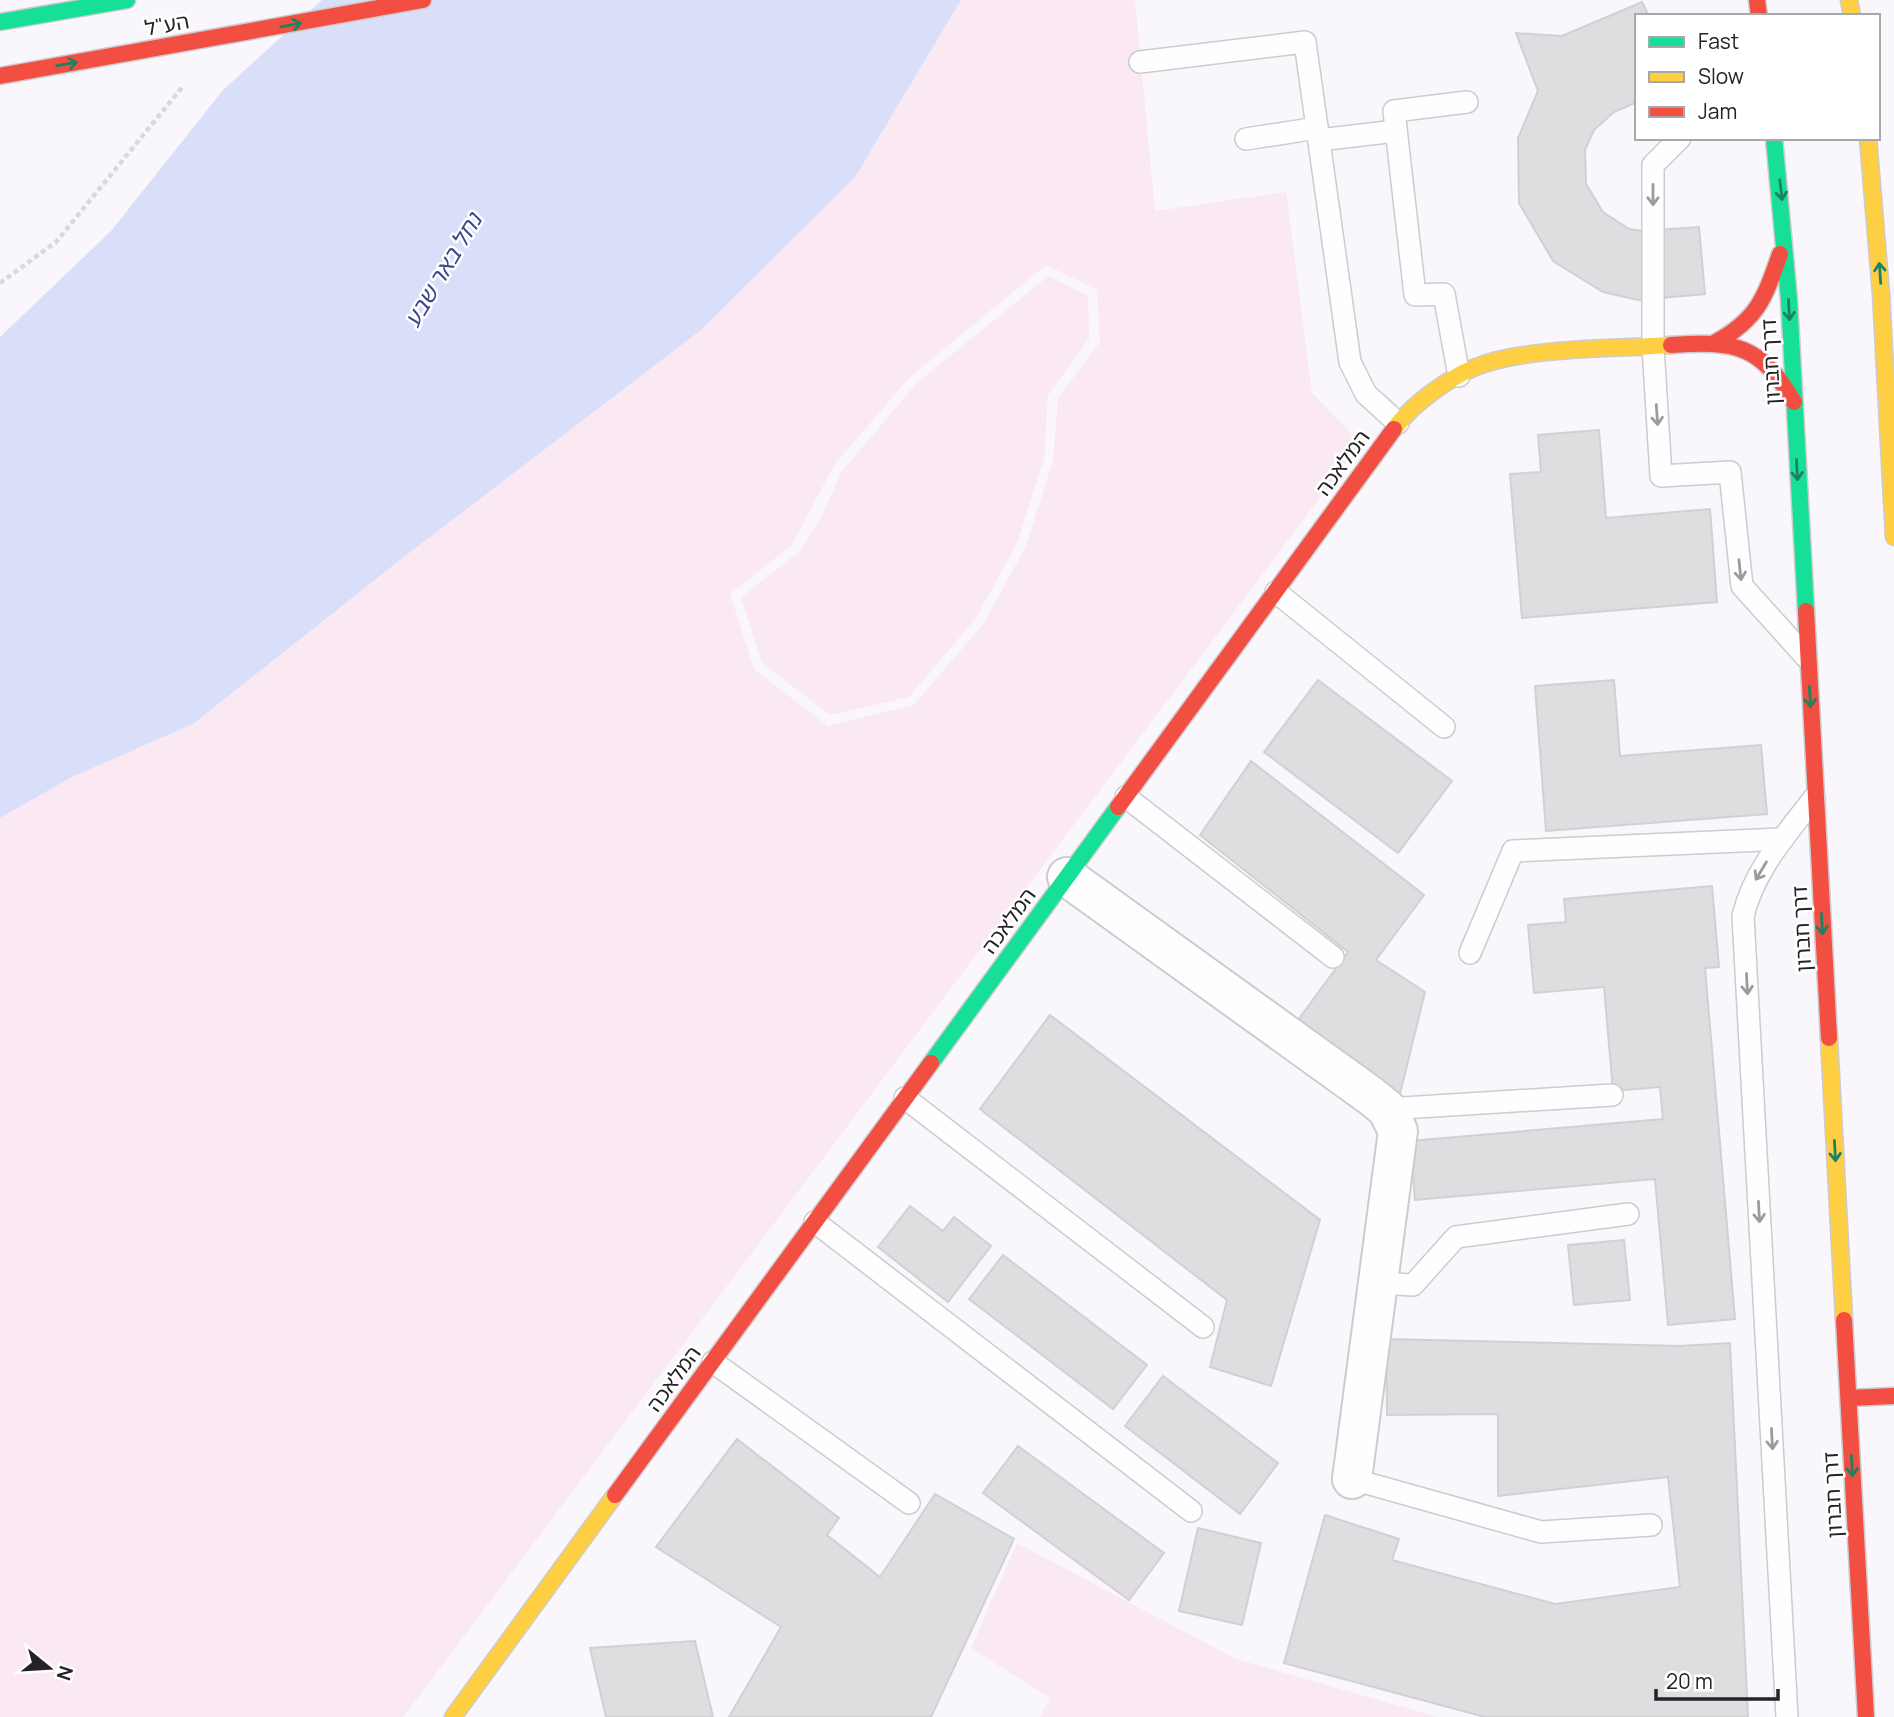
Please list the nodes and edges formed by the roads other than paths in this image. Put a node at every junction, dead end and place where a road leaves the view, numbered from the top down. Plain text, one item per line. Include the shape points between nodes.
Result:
1 (127, 0) edge
2 (423, 0) edge
3 (0, 22) edge
4 (1140, 62) dead end
5 (0, 76) edge
6 (1467, 102) dead end
7 (1396, 131) junction
8 (1318, 134) junction
9 (1246, 139) dead end
10 (1678, 140) edge
11 (1774, 140) edge
12 (1874, 147) edge
13 (1894, 174) edge
14 (1784, 242) junction
15 (1716, 342) junction
16 (1653, 347) junction
17 (1459, 376) junction
18 (1794, 402) junction
19 (1398, 423) junction
20 (1894, 537) edge
21 (1276, 592) junction
22 (1807, 657) junction
23 (1444, 727) dead end
24 (1815, 796) junction
25 (1126, 797) junction
26 (1783, 839) junction
27 (1067, 877) junction
28 (1470, 953) dead end
29 (1333, 957) dead end
30 (1612, 1096) dead end
31 (905, 1098) junction
32 (1387, 1109) junction
33 (1628, 1214) dead end
34 (815, 1222) junction
35 (1378, 1283) junction
36 (1203, 1327) dead end
37 (713, 1362) junction
38 (1894, 1396) edge
39 (1849, 1398) junction
40 (1352, 1479) joint
41 (909, 1503) dead end
42 (1191, 1511) dead end
43 (1650, 1525) dead end
44 (453, 1717) edge
45 (1787, 1717) edge
46 (1866, 1717) edge

1 - 3 street, הע"ל
5 -> 2 street, הע"ל
4 - 8 lane via 1306,42
6 - 7 lane via 1394,111
7 - 8 lane
7 - 17 lane via 1415,295 1444,294
8 - 9 lane
8 - 19 lane via 1350,362 1366,394
10 -> 16 lane via 1653,165
11 -> 14 street, דרך חברון
12 - 13 lane
20 -> 12 street
14 - 15 street, המלאכה via 1754,317 1742,330
14 -> 18 street, דרך חברון
15 - 16 street, המלאכה
15 - 18 street, המלאכה via 1741,348 1775,368
16 - 17 street, המלאכה via 1535,355 1483,364
16 -> 22 lane via 1661,476 1730,472 1742,586
17 - 19 street, המלאכה via 1422,398
18 -> 22 street, דרך חברון
19 - 21 street, המלאכה
21 - 23 lane
21 - 25 street, המלאכה
22 -> 24 street, דרך חברון
24 - 26 lane
24 -> 39 street, דרך חברון
25 - 27 street, המלאכה
25 - 29 lane
26 - 28 lane via 1513,851
26 -> 45 lane via 1761,868 1743,916
27 - 31 street, המלאכה
27 - 32 street
30 - 32 lane
31 - 34 street, המלאכה
31 - 36 lane
32 - 35 street via 1398,1131
33 - 35 lane via 1456,1237 1413,1286
34 - 37 street, המלאכה
34 - 42 lane
35 - 40 street
37 - 41 lane
37 - 44 street, המלאכה
38 - 39 street
39 -> 46 street, דרך חברון
40 - 43 lane via 1541,1532

